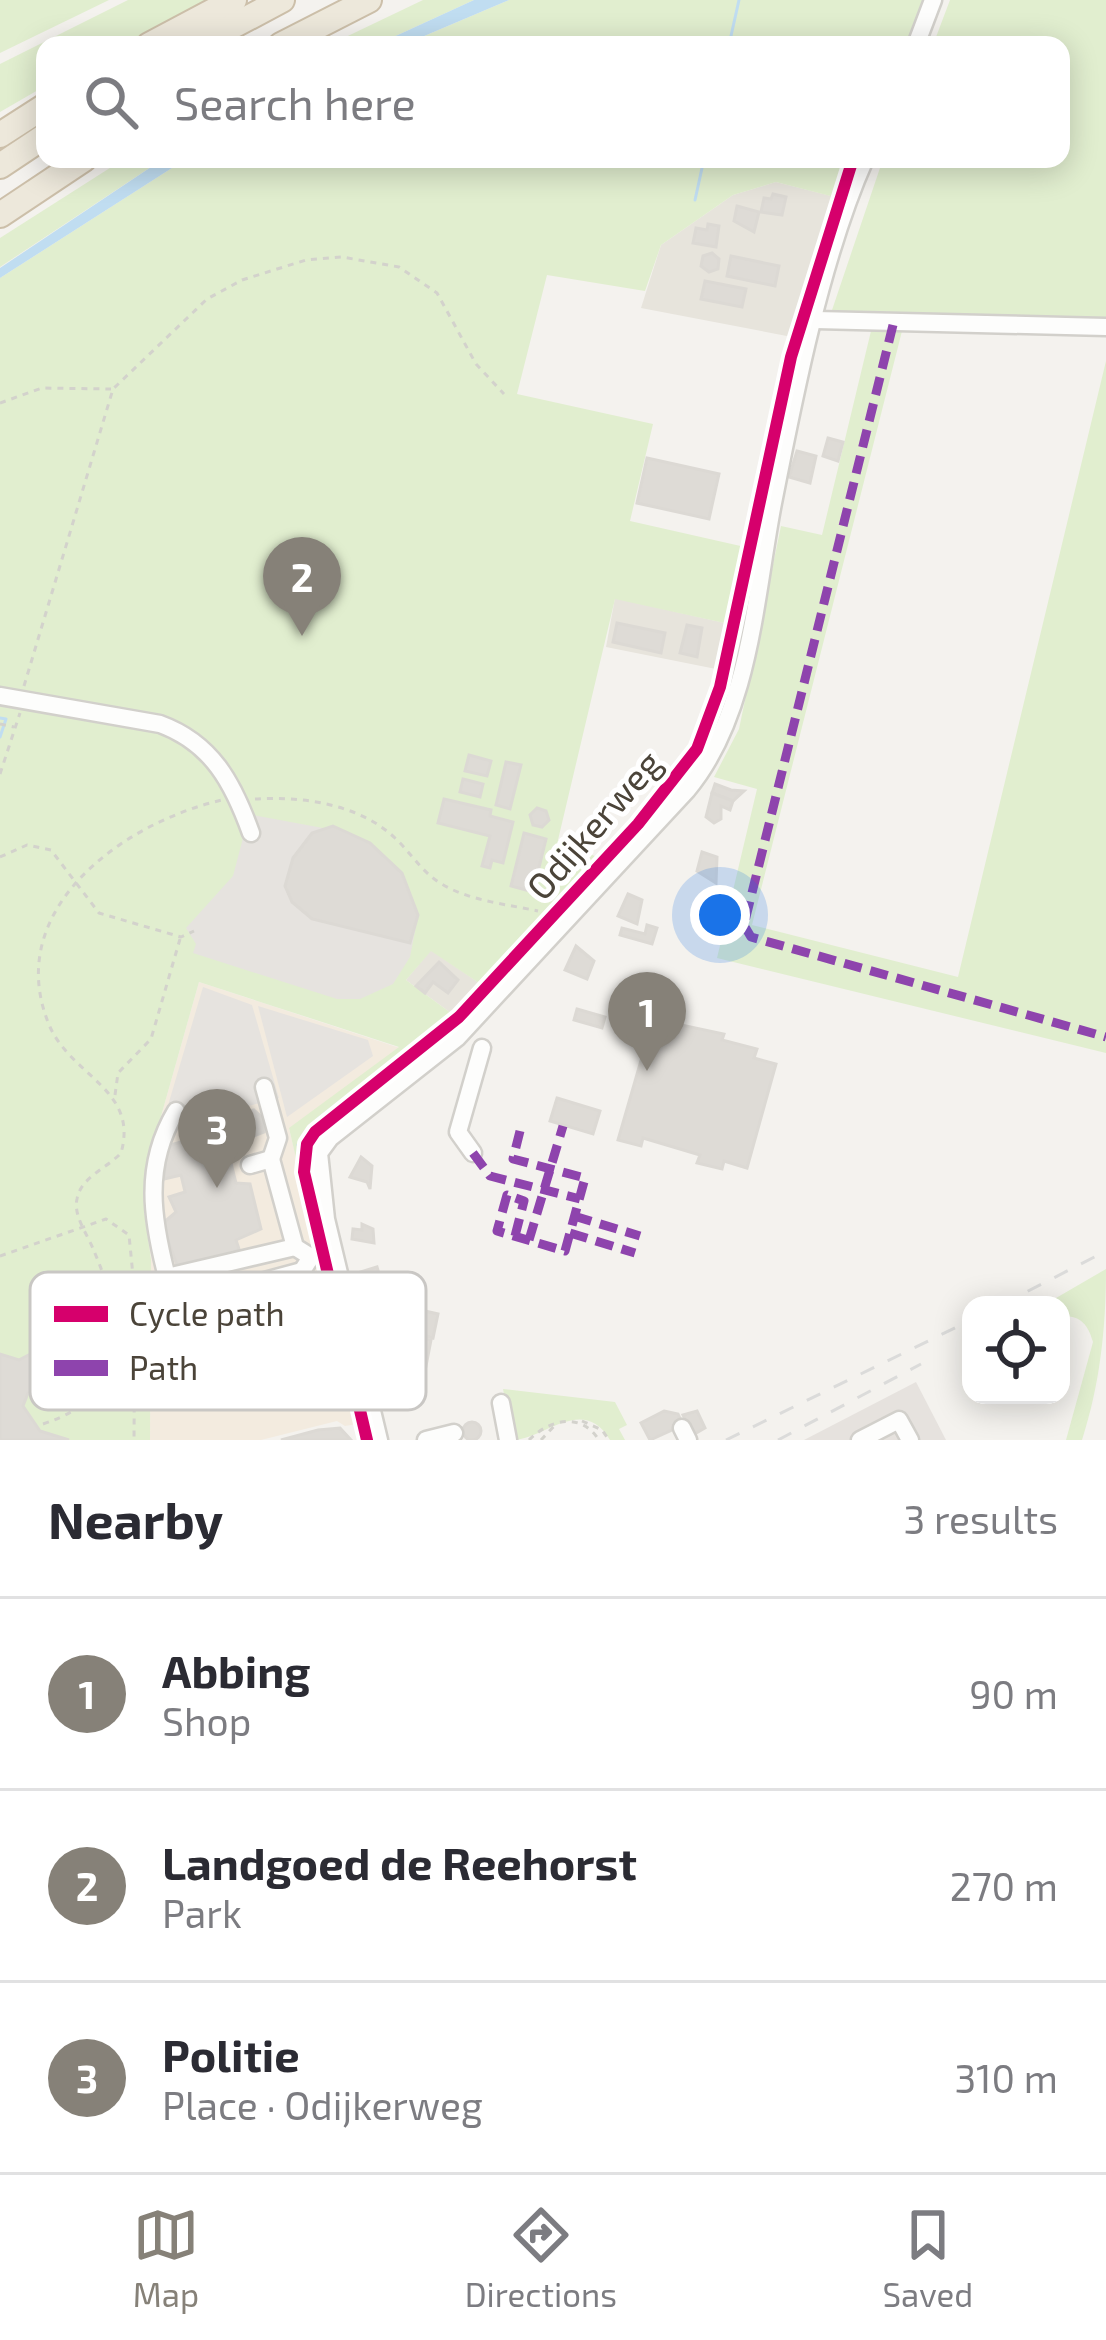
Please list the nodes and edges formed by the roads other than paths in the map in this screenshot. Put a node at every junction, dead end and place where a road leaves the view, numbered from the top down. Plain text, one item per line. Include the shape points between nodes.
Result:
1 (234, 0) edge
2 (282, 0) edge
3 (369, 0) edge
4 (933, 0) edge
5 (166, 36) edge
6 (214, 36) edge
7 (299, 36) edge
8 (919, 36) edge
9 (36, 112) edge
10 (0, 135) edge
11 (36, 142) edge
12 (0, 166) edge
13 (70, 168) edge
14 (862, 168) edge
15 (0, 215) edge
16 (817, 320) junction
17 (1106, 327) edge
18 (0, 696) edge
19 (251, 833) dead end
20 (482, 1048) dead end
21 (264, 1088) dead end
22 (176, 1111) dead end
23 (473, 1153) dead end
24 (271, 1159) junction
25 (250, 1165) dead end
26 (334, 1251) junction
27 (303, 1258) junction
28 (166, 1272) edge
29 (203, 1272) edge
30 (263, 1272) edge
31 (305, 1272) edge
32 (339, 1272) edge
33 (501, 1403) dead end
34 (372, 1410) edge
35 (454, 1433) dead end
36 (379, 1440) edge
37 (427, 1440) edge
38 (508, 1440) edge
39 (860, 1440) edge
40 (910, 1440) edge

1 - 5 highway
2 - 6 highway
3 - 7 highway
4 - 8 street
9 - 10 highway
11 - 12 highway
13 - 15 highway
14 - 16 street, Odijkerweg
16 - 17 street
16 - 26 street, Odijkerweg via 716,748 687,790 457,1038 330,1138 316,1164
18 - 19 street via 170,728 206,751
20 - 23 street via 458,1132
21 - 24 street via 278,1138
22 - 28 street via 150,1213
24 - 25 street
24 - 27 street
26 - 27 street
26 - 32 street, Odijkerweg
27 - 29 street
27 - 30 street
27 - 31 street
33 - 38 street
34 - 36 street, Odijkerweg
35 - 37 street
39 - 40 street via 899,1420

